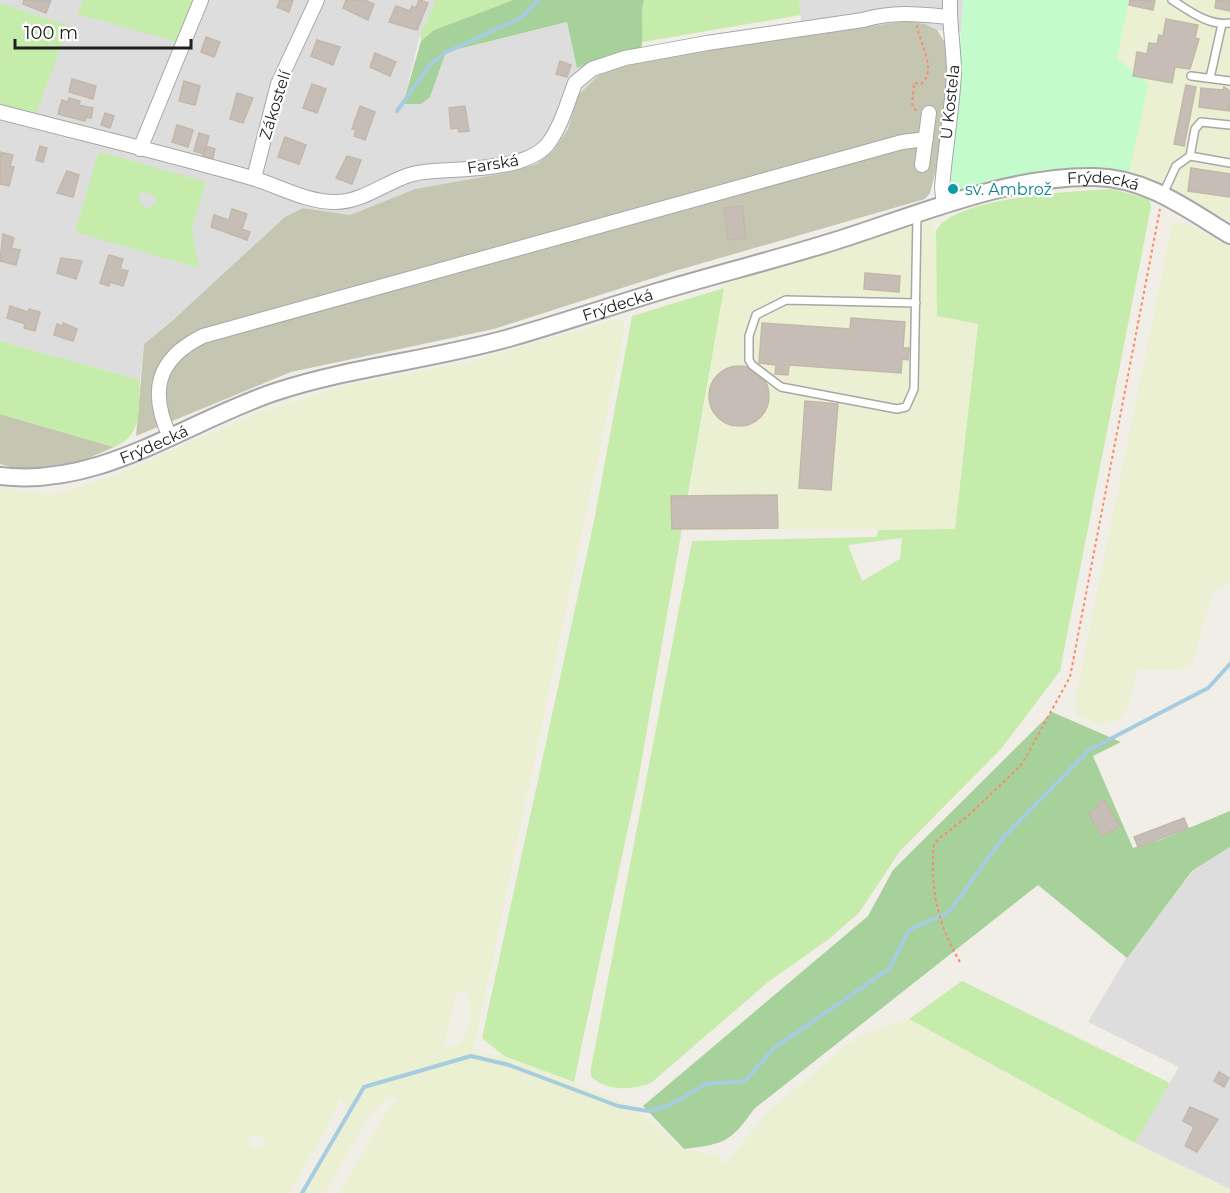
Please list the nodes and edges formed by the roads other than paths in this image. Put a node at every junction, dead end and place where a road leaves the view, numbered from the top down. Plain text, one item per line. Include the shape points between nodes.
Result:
1 (201, 0) edge
2 (317, 0) edge
3 (879, 0) edge
4 (950, 0) edge
5 (1172, 0) edge
6 (884, 14) junction
7 (949, 17) junction
8 (1230, 23) edge
9 (1222, 24) junction
10 (1191, 76) dead end
11 (1210, 78) junction
12 (1230, 81) edge
13 (0, 112) edge
14 (928, 113) road end
15 (1230, 125) edge
16 (926, 139) junction
17 (140, 149) junction
18 (1190, 156) junction
19 (1230, 163) edge
20 (922, 165) dead end
21 (254, 178) junction
22 (1163, 194) junction
23 (944, 205) junction
24 (917, 213) junction
25 (1230, 234) edge
26 (916, 303) junction
27 (170, 437) junction
28 (0, 476) edge

1 - 17 street
2 - 21 street, Zákostelí via 278,84
3 - 6 street
4 - 7 street, U Kostela
5 - 9 lane via 1201,18
6 - 7 street, Farská
6 - 21 street, Farská via 625,58 592,69 575,83 548,144 519,161 405,174 367,195 345,201 315,200
7 - 23 street, U Kostela via 954,45
8 - 9 lane
9 - 11 lane
10 - 11 lane
11 - 12 lane
13 - 17 street, Farská
14 - 16 street
15 - 18 lane via 1201,122 1195,129
16 - 20 street
16 - 27 street via 902,142 203,336 177,353 161,379 159,413
17 - 21 street, Farská
18 - 19 lane
18 - 22 lane via 1176,166
22 - 23 street, Frýdecká via 1121,180 1081,177
22 - 25 street, Frýdecká
23 - 24 street, Frýdecká
24 - 26 lane
24 - 27 street, Frýdecká via 505,339 326,376 242,405
26 - 26 lane via 797,298 775,303 756,315 749,336 749,360 781,387 897,409 906,407 914,389
27 - 28 street, Frýdecká via 83,472 36,478

